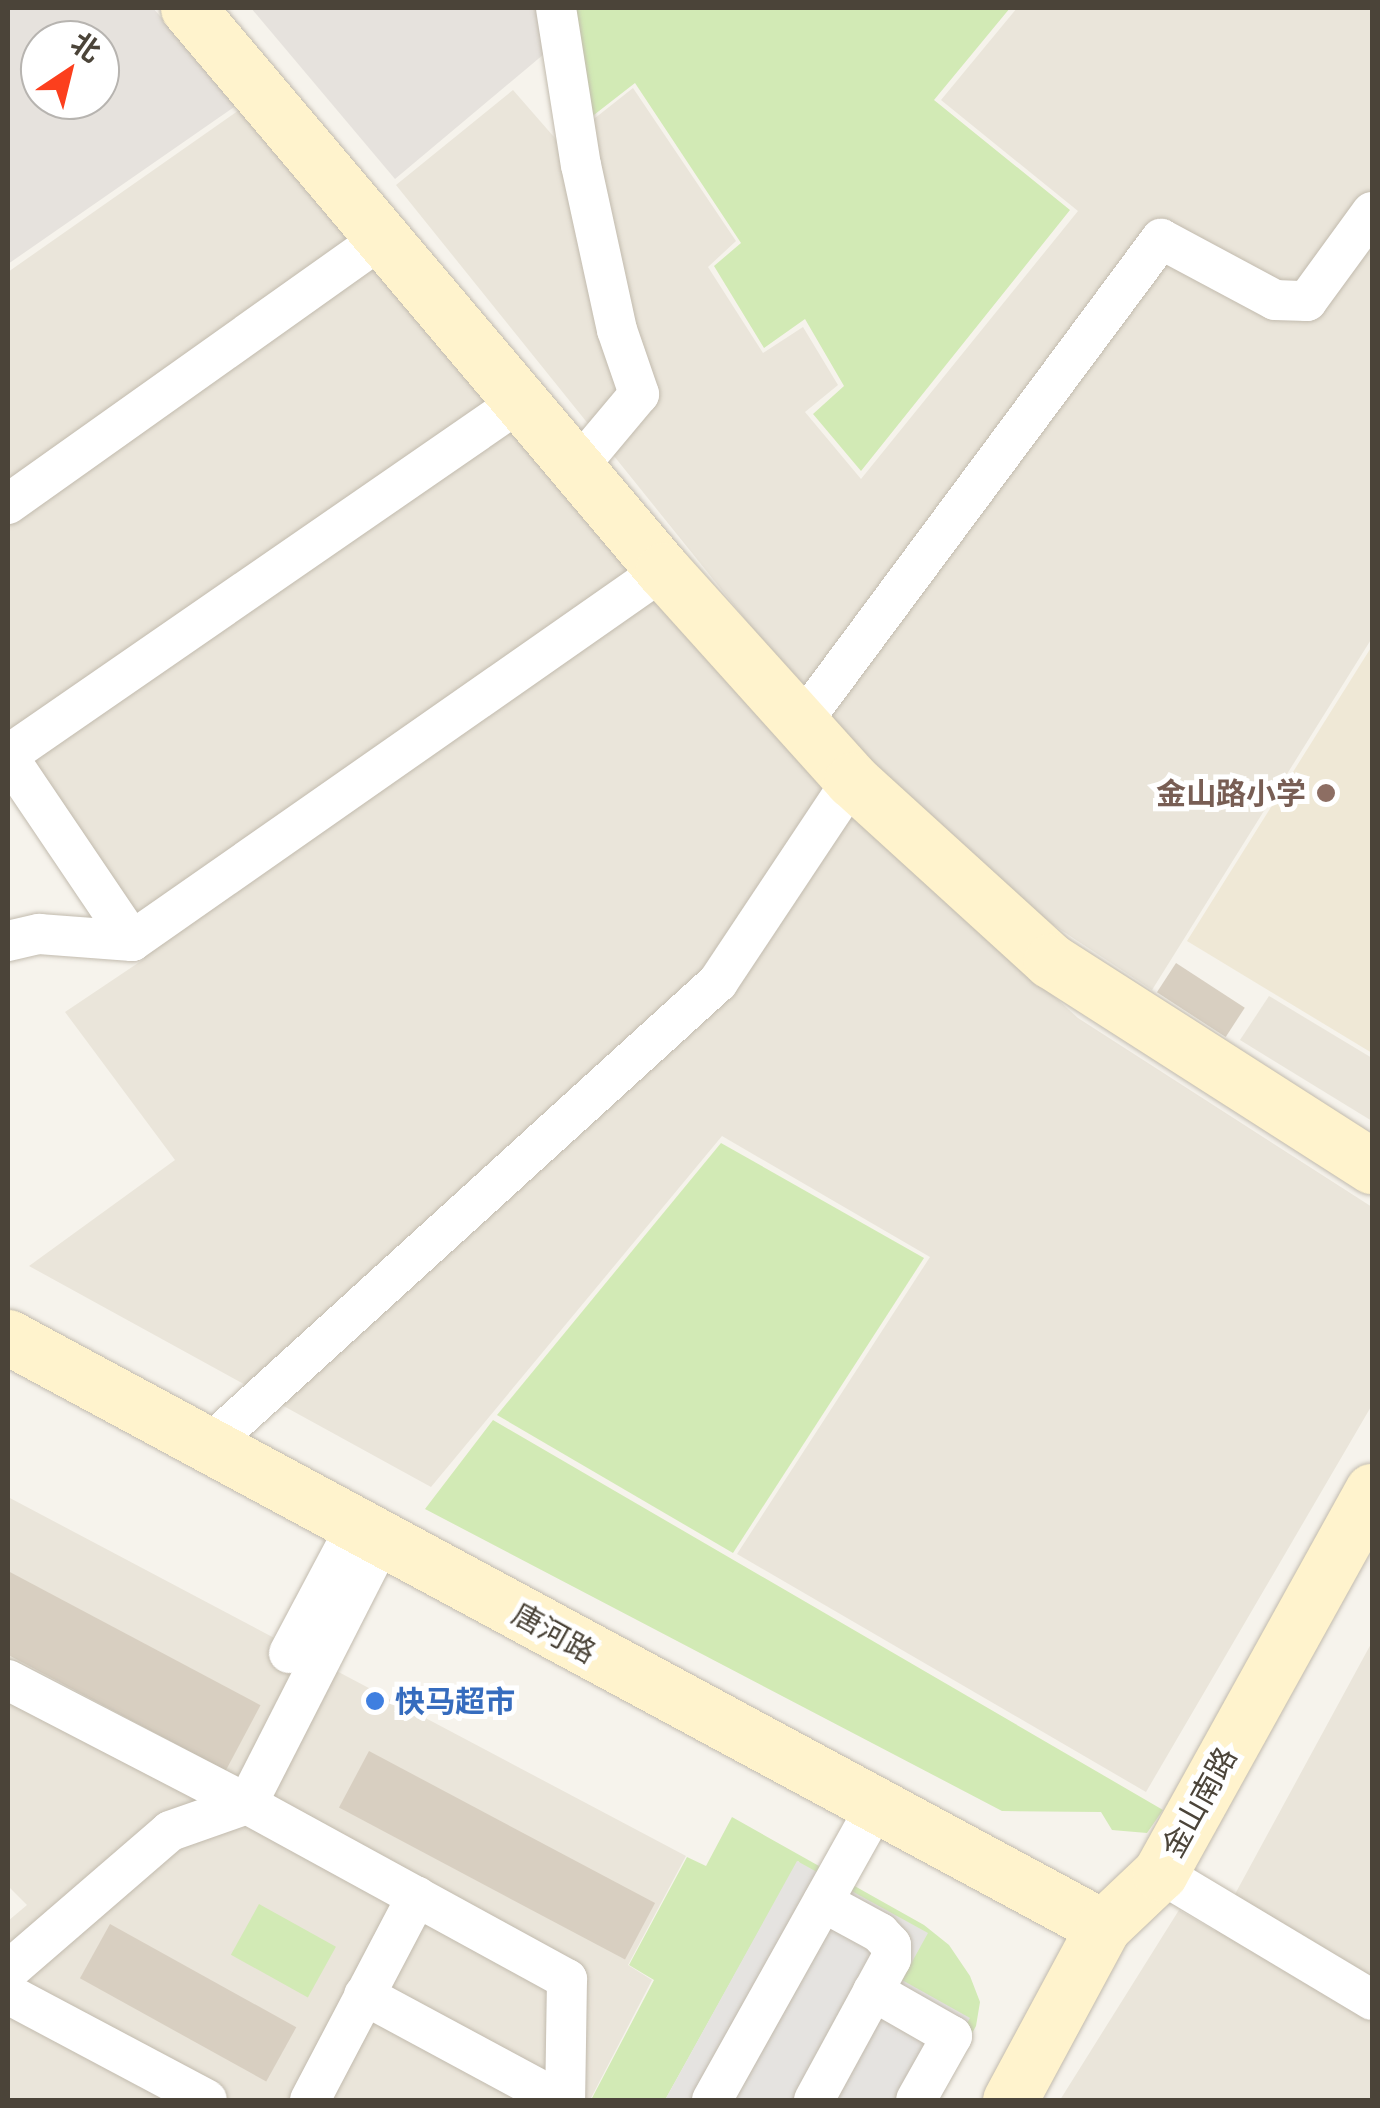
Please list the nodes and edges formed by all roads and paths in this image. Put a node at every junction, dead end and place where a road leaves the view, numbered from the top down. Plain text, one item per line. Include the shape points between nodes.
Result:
1 (188, 8) edge
2 (556, 8) edge
3 (1372, 212) edge
4 (384, 238) junction
5 (521, 401) junction
6 (576, 469) junction
7 (8, 504) edge
8 (662, 570) junction
9 (802, 722) junction
10 (8, 756) edge
11 (852, 780) junction
12 (8, 941) edge
13 (132, 941) junction
14 (1372, 1166) edge
15 (8, 1337) edge
16 (210, 1444) junction
17 (1372, 1492) edge
18 (369, 1532) junction
19 (290, 1653) dead end
20 (8, 1680) edge
21 (247, 1804) junction
22 (875, 1808) junction
23 (1160, 1873) junction
24 (417, 1896) junction
25 (823, 1902) junction
26 (1102, 1927) junction
27 (8, 1971) edge
28 (873, 1991) junction
29 (8, 1994) edge
30 (364, 1995) junction
31 (1372, 2000) edge
32 (207, 2100) edge
33 (310, 2100) edge
34 (562, 2100) edge
35 (712, 2100) edge
36 (814, 2100) edge
37 (916, 2100) edge
38 (1010, 2100) edge

1 - 4 street
2 - 6 street via 580,166 617,330 639,394
3 - 9 street via 1307,301 1275,300 1162,239
4 - 5 street
4 - 7 street
5 - 6 street
5 - 10 street
6 - 8 street
8 - 9 street
8 - 13 street
9 - 11 street
10 - 13 street
11 - 14 street via 1052,961
11 - 16 street via 718,982
12 - 13 street via 39,934
15 - 16 street, 唐河路
16 - 18 street, 唐河路
17 - 23 street, 金山南路
18 - 19 street
18 - 21 street
18 - 22 street, 唐河路
20 - 21 street
21 - 24 street
21 - 27 street via 170,1832
22 - 25 street
22 - 26 street, 唐河路
23 - 26 street, 金山南路
23 - 31 street
24 - 30 street
24 - 34 street via 567,1979
25 - 28 street via 891,1945
25 - 35 street
26 - 38 street, 金山南路
28 - 36 street
28 - 37 street via 952,2036
29 - 32 street
30 - 33 street
30 - 34 street

